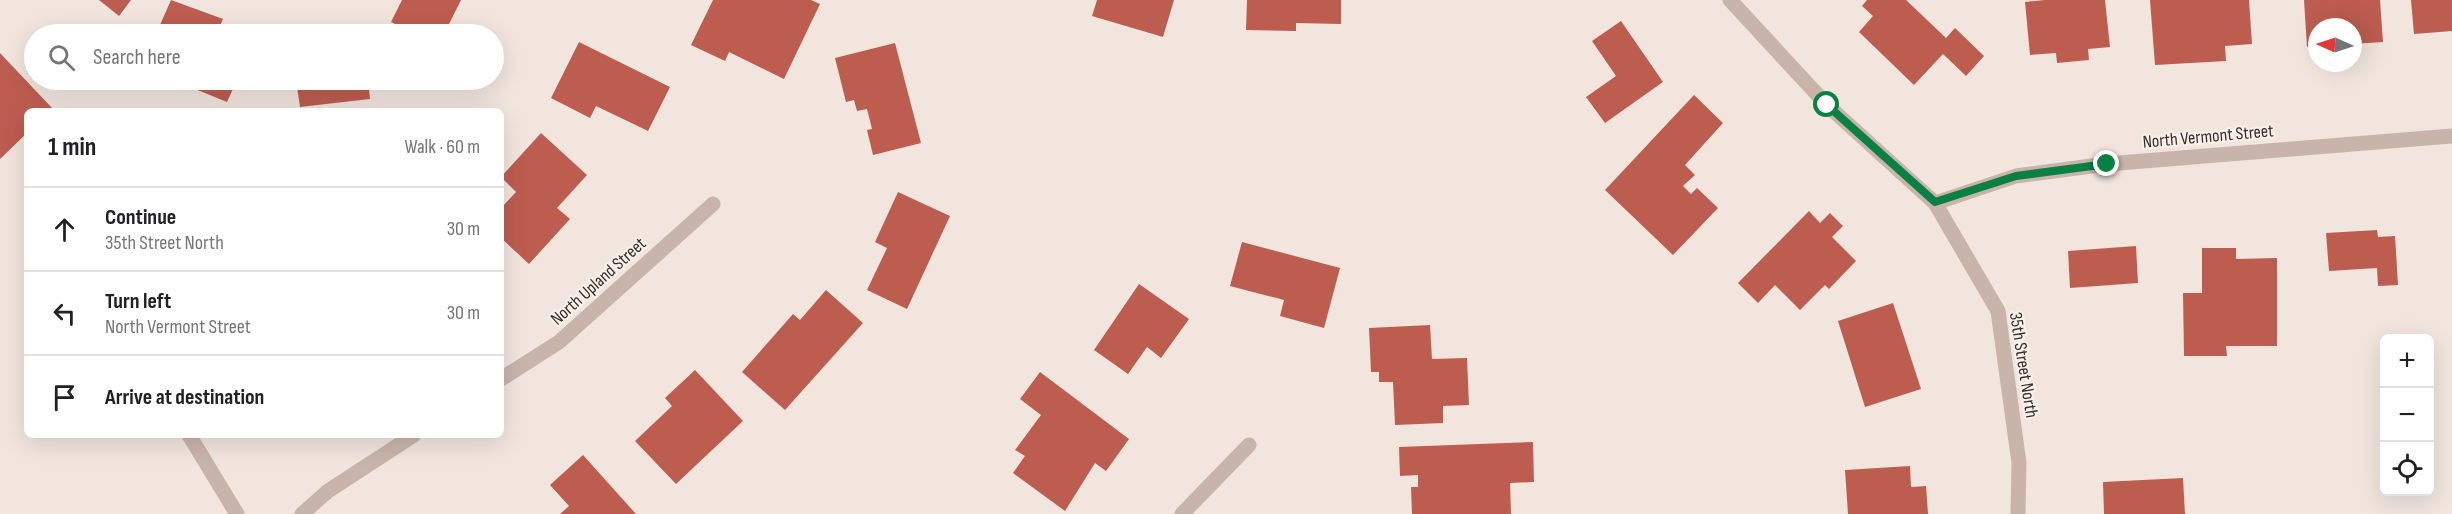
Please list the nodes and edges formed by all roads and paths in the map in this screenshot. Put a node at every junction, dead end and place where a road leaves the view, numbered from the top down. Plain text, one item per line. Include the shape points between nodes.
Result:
1 (1730, 0) edge
2 (2452, 135) edge
3 (1935, 202) junction
4 (713, 204) dead end
5 (504, 377) edge
6 (191, 438) edge
7 (409, 438) edge
8 (1249, 445) dead end
9 (237, 514) edge
10 (302, 514) edge
11 (1182, 514) edge
12 (2018, 514) edge

1 - 3 street, 35th Street North via 1827,105
2 - 3 street, North Vermont Street via 2107,164 2016,176
3 - 12 street, 35th Street North via 1998,311 2019,463
4 - 5 street, North Upland Street via 559,342
6 - 9 street
7 - 10 street via 328,491
8 - 11 street

